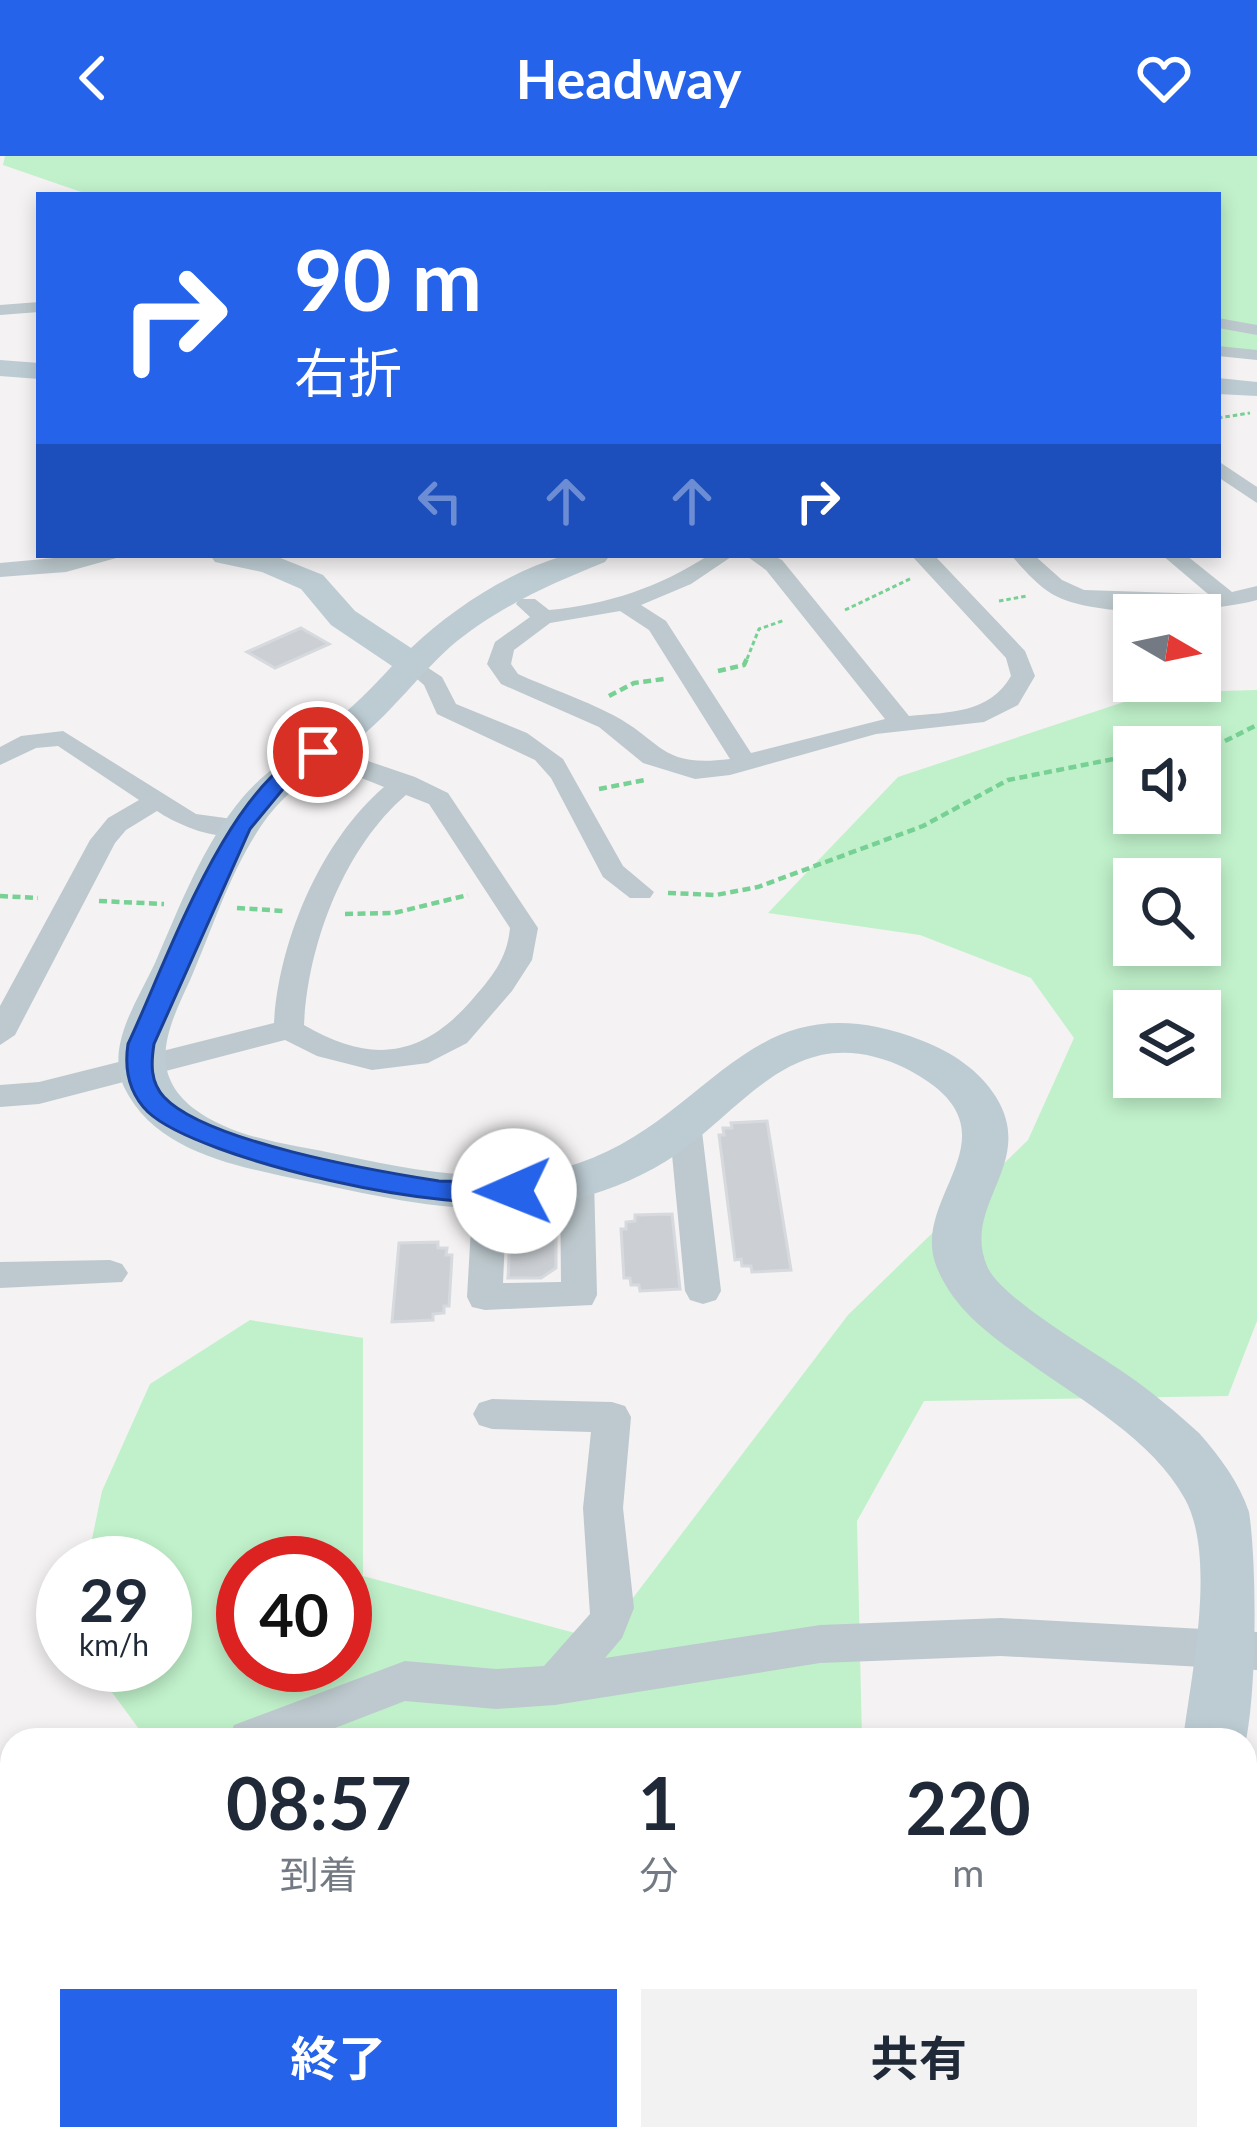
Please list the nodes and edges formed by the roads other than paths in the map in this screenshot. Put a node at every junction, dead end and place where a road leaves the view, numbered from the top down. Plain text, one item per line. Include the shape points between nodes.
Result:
1 (36, 307) edge
2 (0, 310) edge
3 (1221, 324) edge
4 (1257, 330) edge
5 (1221, 351) edge
6 (1257, 355) edge
7 (0, 368) edge
8 (36, 371) edge
9 (1221, 387) edge
10 (1256, 396) edge
11 (1221, 469) edge
12 (1257, 497) edge
13 (102, 558) edge
14 (241, 558) edge
15 (587, 558) edge
16 (717, 558) edge
17 (761, 558) edge
18 (925, 558) edge
19 (1025, 558) edge
20 (1177, 558) edge
21 (0, 571) edge
22 (510, 591) junction
23 (1257, 593) edge
24 (1228, 600) junction
25 (623, 603) junction
26 (544, 617) junction
27 (413, 665) junction
28 (902, 724) junction
29 (318, 752) junction
30 (0, 757) edge
31 (744, 762) junction
32 (406, 782) junction
33 (157, 800) junction
34 (240, 827) junction
35 (640, 892) road end
36 (289, 1029) junction
37 (0, 1035) edge
38 (138, 1066) junction
39 (3, 1100) edge
40 (685, 1123) junction
41 (577, 1181) junction
42 (490, 1193) junction
43 (110, 1273) dead end
44 (0, 1275) edge
45 (703, 1291) dead end
46 (492, 1414) dead end
47 (1241, 1649) edge
48 (554, 1685) junction
49 (282, 1728) edge
50 (1219, 1728) edge

1 - 2 street
3 - 4 street
5 - 6 street
7 - 8 street
9 - 10 street
11 - 12 street
13 - 21 street
14 - 27 street via 312,582 343,618
15 - 22 street
16 - 25 street
17 - 28 street
18 - 28 street via 1017,656 1023,676 1016,693 975,717
19 - 24 street via 1060,590 1092,598
20 - 24 street
22 - 26 street
22 - 27 street
23 - 24 street
25 - 26 street
25 - 31 street via 652,620
26 - 31 street via 499,655 503,672 519,684 620,729 678,769
27 - 29 street
27 - 35 street via 434,682 446,710 546,756 620,883
28 - 31 street
29 - 32 street
29 - 34 street
30 - 33 street via 30,741 63,739
32 - 36 street via 355,830 291,988
32 - 36 street via 448,808 524,928 520,959 455,1036 412,1058 386,1061 313,1046
33 - 34 street via 189,821
33 - 37 street via 103,839
34 - 38 street via 150,1022
36 - 38 street
38 - 39 street
38 - 42 street via 155,1104 190,1130 232,1146 390,1183
40 - 41 street via 640,1154
40 - 45 street
40 - 47 street via 772,1052 814,1037 883,1044 929,1060 961,1084 986,1132 982,1164 957,1214 964,1275 989,1305 1168,1438 1204,1481 1219,1508
41 - 42 street
41 - 42 street via 579,1295 485,1297
43 - 44 street
46 - 48 street via 612,1417 603,1508 613,1608
47 - 48 street via 1001,1637 820,1644
47 - 50 street
48 - 49 street via 405,1681

